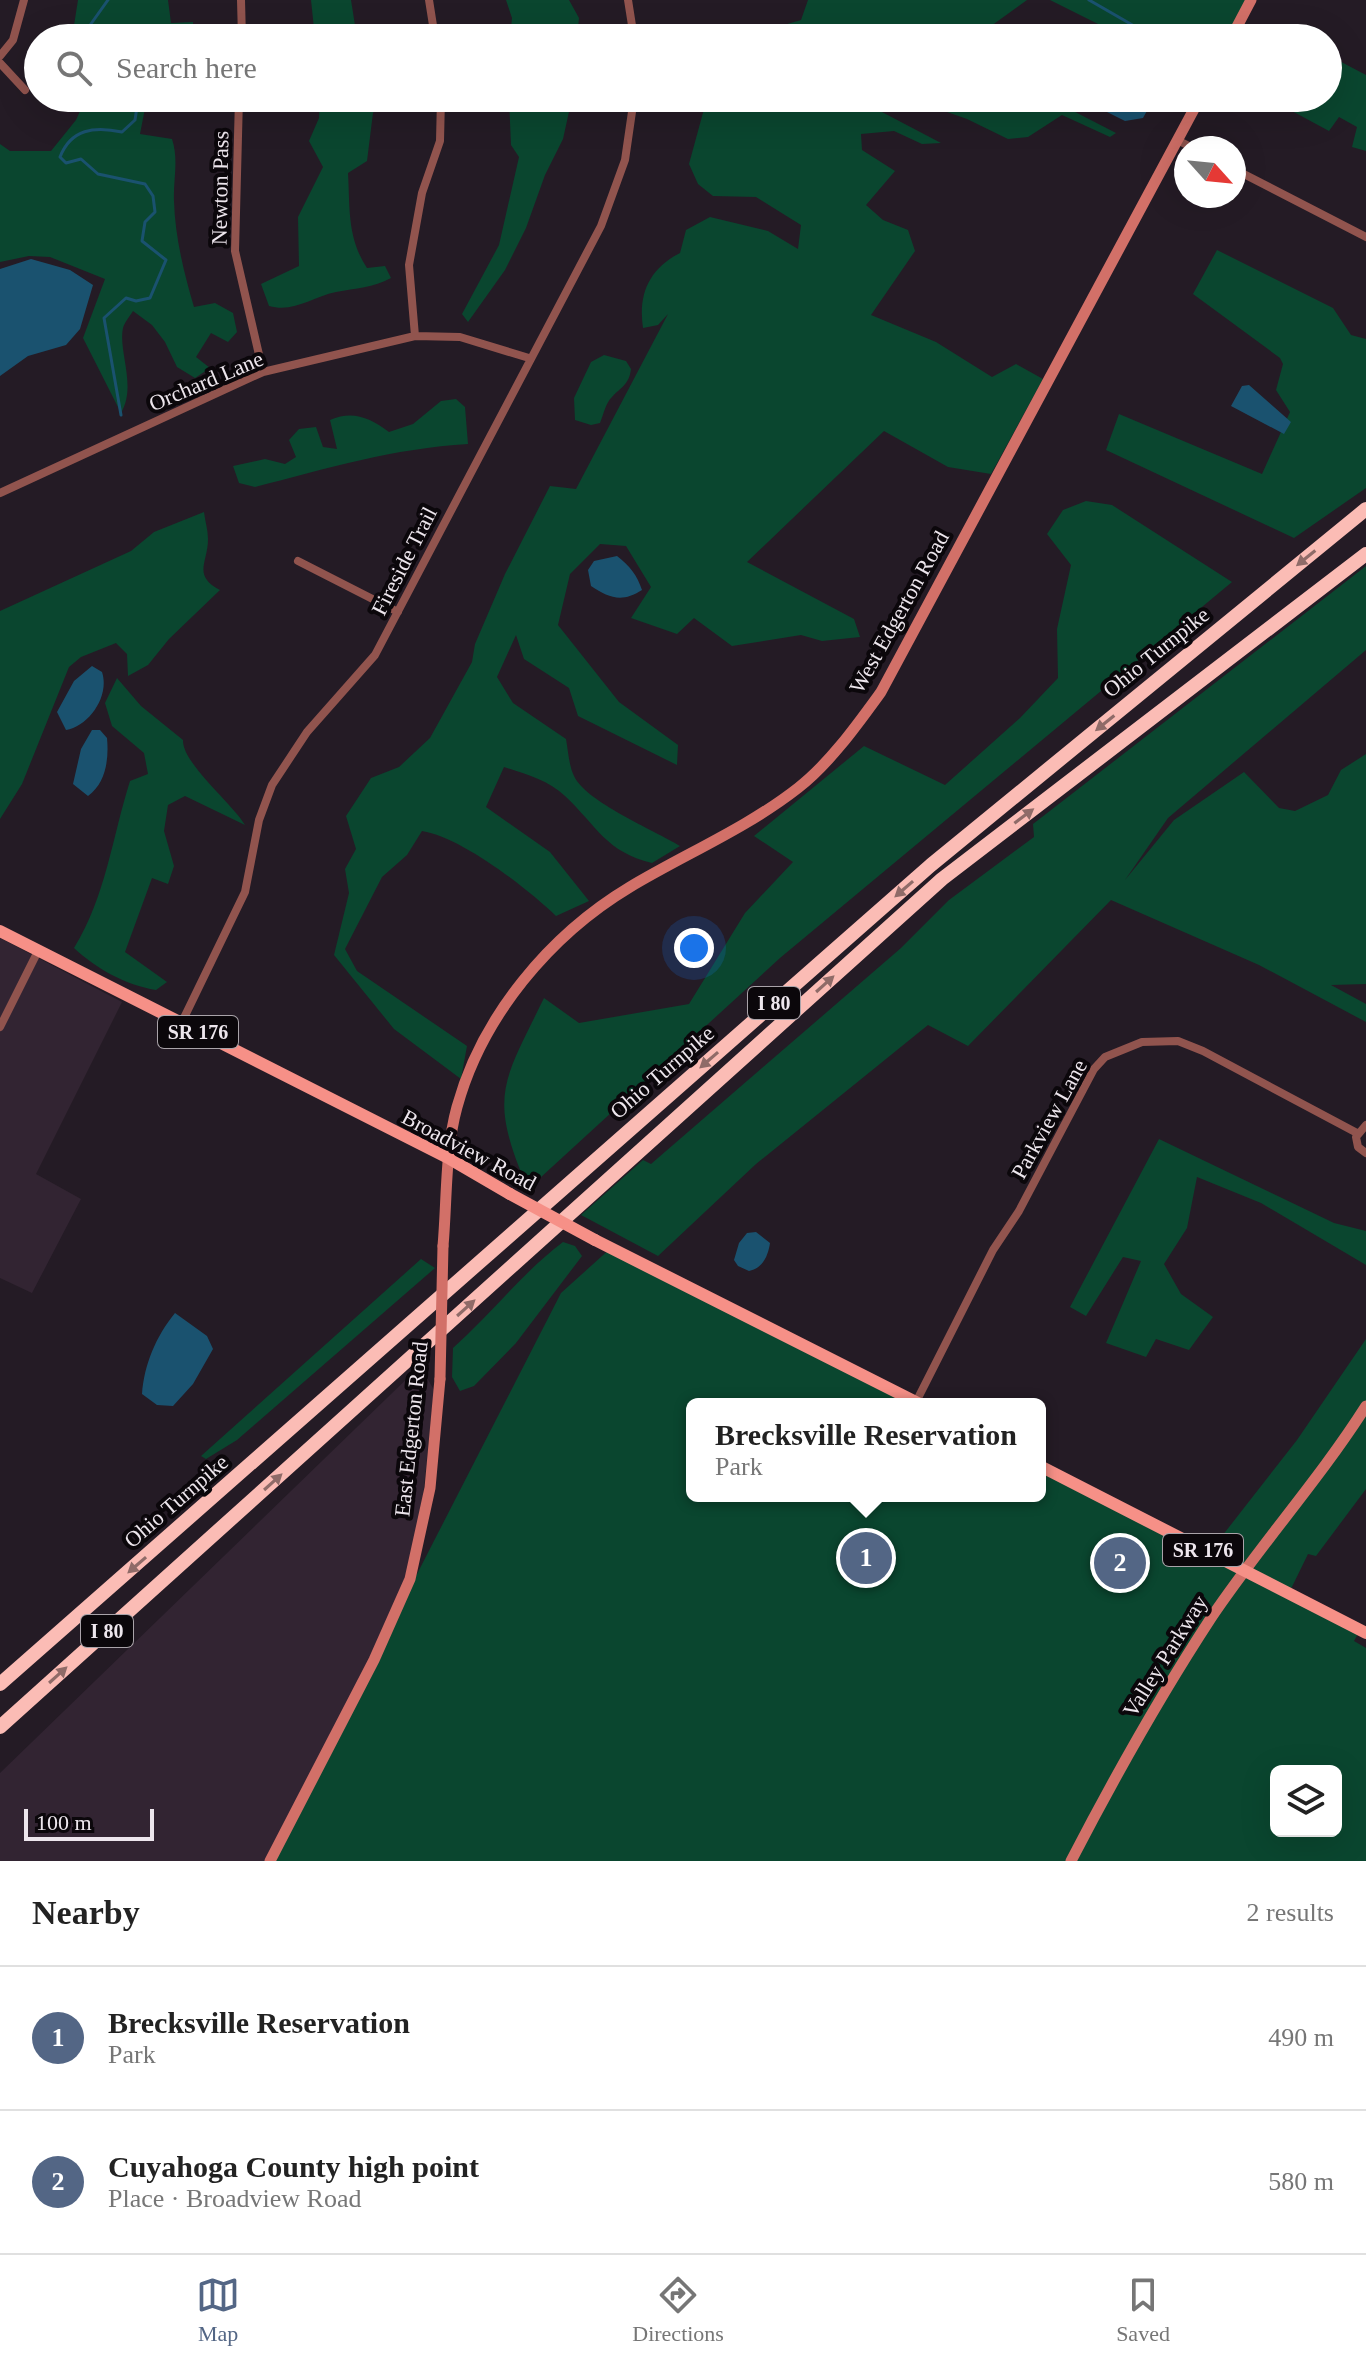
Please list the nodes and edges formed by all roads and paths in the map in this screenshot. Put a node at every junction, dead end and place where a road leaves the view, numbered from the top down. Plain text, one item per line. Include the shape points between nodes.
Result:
1 (24, 0) edge
2 (241, 0) edge
3 (429, 0) edge
4 (640, 0) edge
5 (1251, 0) edge
6 (628, 2) edge
7 (242, 24) edge
8 (433, 24) edge
9 (632, 24) edge
10 (1238, 24) edge
11 (0, 56) edge
12 (0, 63) edge
13 (24, 89) edge
14 (239, 112) edge
15 (441, 112) edge
16 (632, 112) edge
17 (1192, 112) edge
18 (1179, 136) edge
19 (1174, 146) edge
20 (1246, 175) edge
21 (1366, 237) edge
22 (415, 336) junction
23 (529, 358) junction
24 (263, 372) junction
25 (0, 493) edge
26 (1366, 509) edge
27 (1366, 554) edge
28 (298, 561) dead end
29 (398, 612) junction
30 (0, 931) edge
31 (38, 951) junction
32 (181, 1024) junction
33 (0, 1027) edge
34 (1366, 1125) edge
35 (1357, 1133) junction
36 (1366, 1153) edge
37 (450, 1159) junction
38 (908, 1398) edge
39 (920, 1398) edge
40 (1366, 1406) edge
41 (1046, 1469) edge
42 (1246, 1571) junction
43 (1366, 1633) edge
44 (0, 1684) edge
45 (0, 1727) edge
46 (270, 1861) edge
47 (1071, 1861) edge

1 - 11 street via 13,40
2 - 7 street
3 - 8 street
4 - 6 street
5 - 10 street
6 - 9 street
12 - 13 street
14 - 24 street, Newton Pass via 235,251
15 - 22 street via 440,141 422,193 409,265
16 - 23 street, Fireside Trail via 625,160 601,226
17 - 18 street, West Edgerton Road
19 - 37 street, West Edgerton Road via 881,692 799,787 627,889 551,947 498,1016 469,1074 456,1109
20 - 21 street
22 - 23 street, Orchard Lane via 460,337
22 - 24 street, Orchard Lane
23 - 29 street, Fireside Trail
24 - 25 street, Orchard Lane
26 -> 44 highway, Ohio Turnpike / I 80 via 931,865
45 -> 27 highway, Ohio Turnpike / I 80 via 942,879
28 - 29 street
29 - 32 street, Fireside Trail via 375,655 307,732 272,785 259,820 245,892
30 - 31 main road, Broadview Road / SR 176
31 - 32 main road, Broadview Road / SR 176
31 - 33 street
32 - 37 main road, Broadview Road / SR 176
34 - 35 street
35 - 36 street via 1358,1147
35 - 39 street, Parkview Lane via 1178,1041 1142,1042 1105,1057 1086,1081 986,1263
37 - 38 main road, Broadview Road / SR 176, bridge via 595,1240
37 - 46 street, East Edgerton Road, bridge via 430,1488 410,1579
40 - 42 street, Valley Parkway
41 - 42 main road, SR 176
42 - 43 main road, SR 176
42 - 47 street, Valley Parkway via 1135,1742

